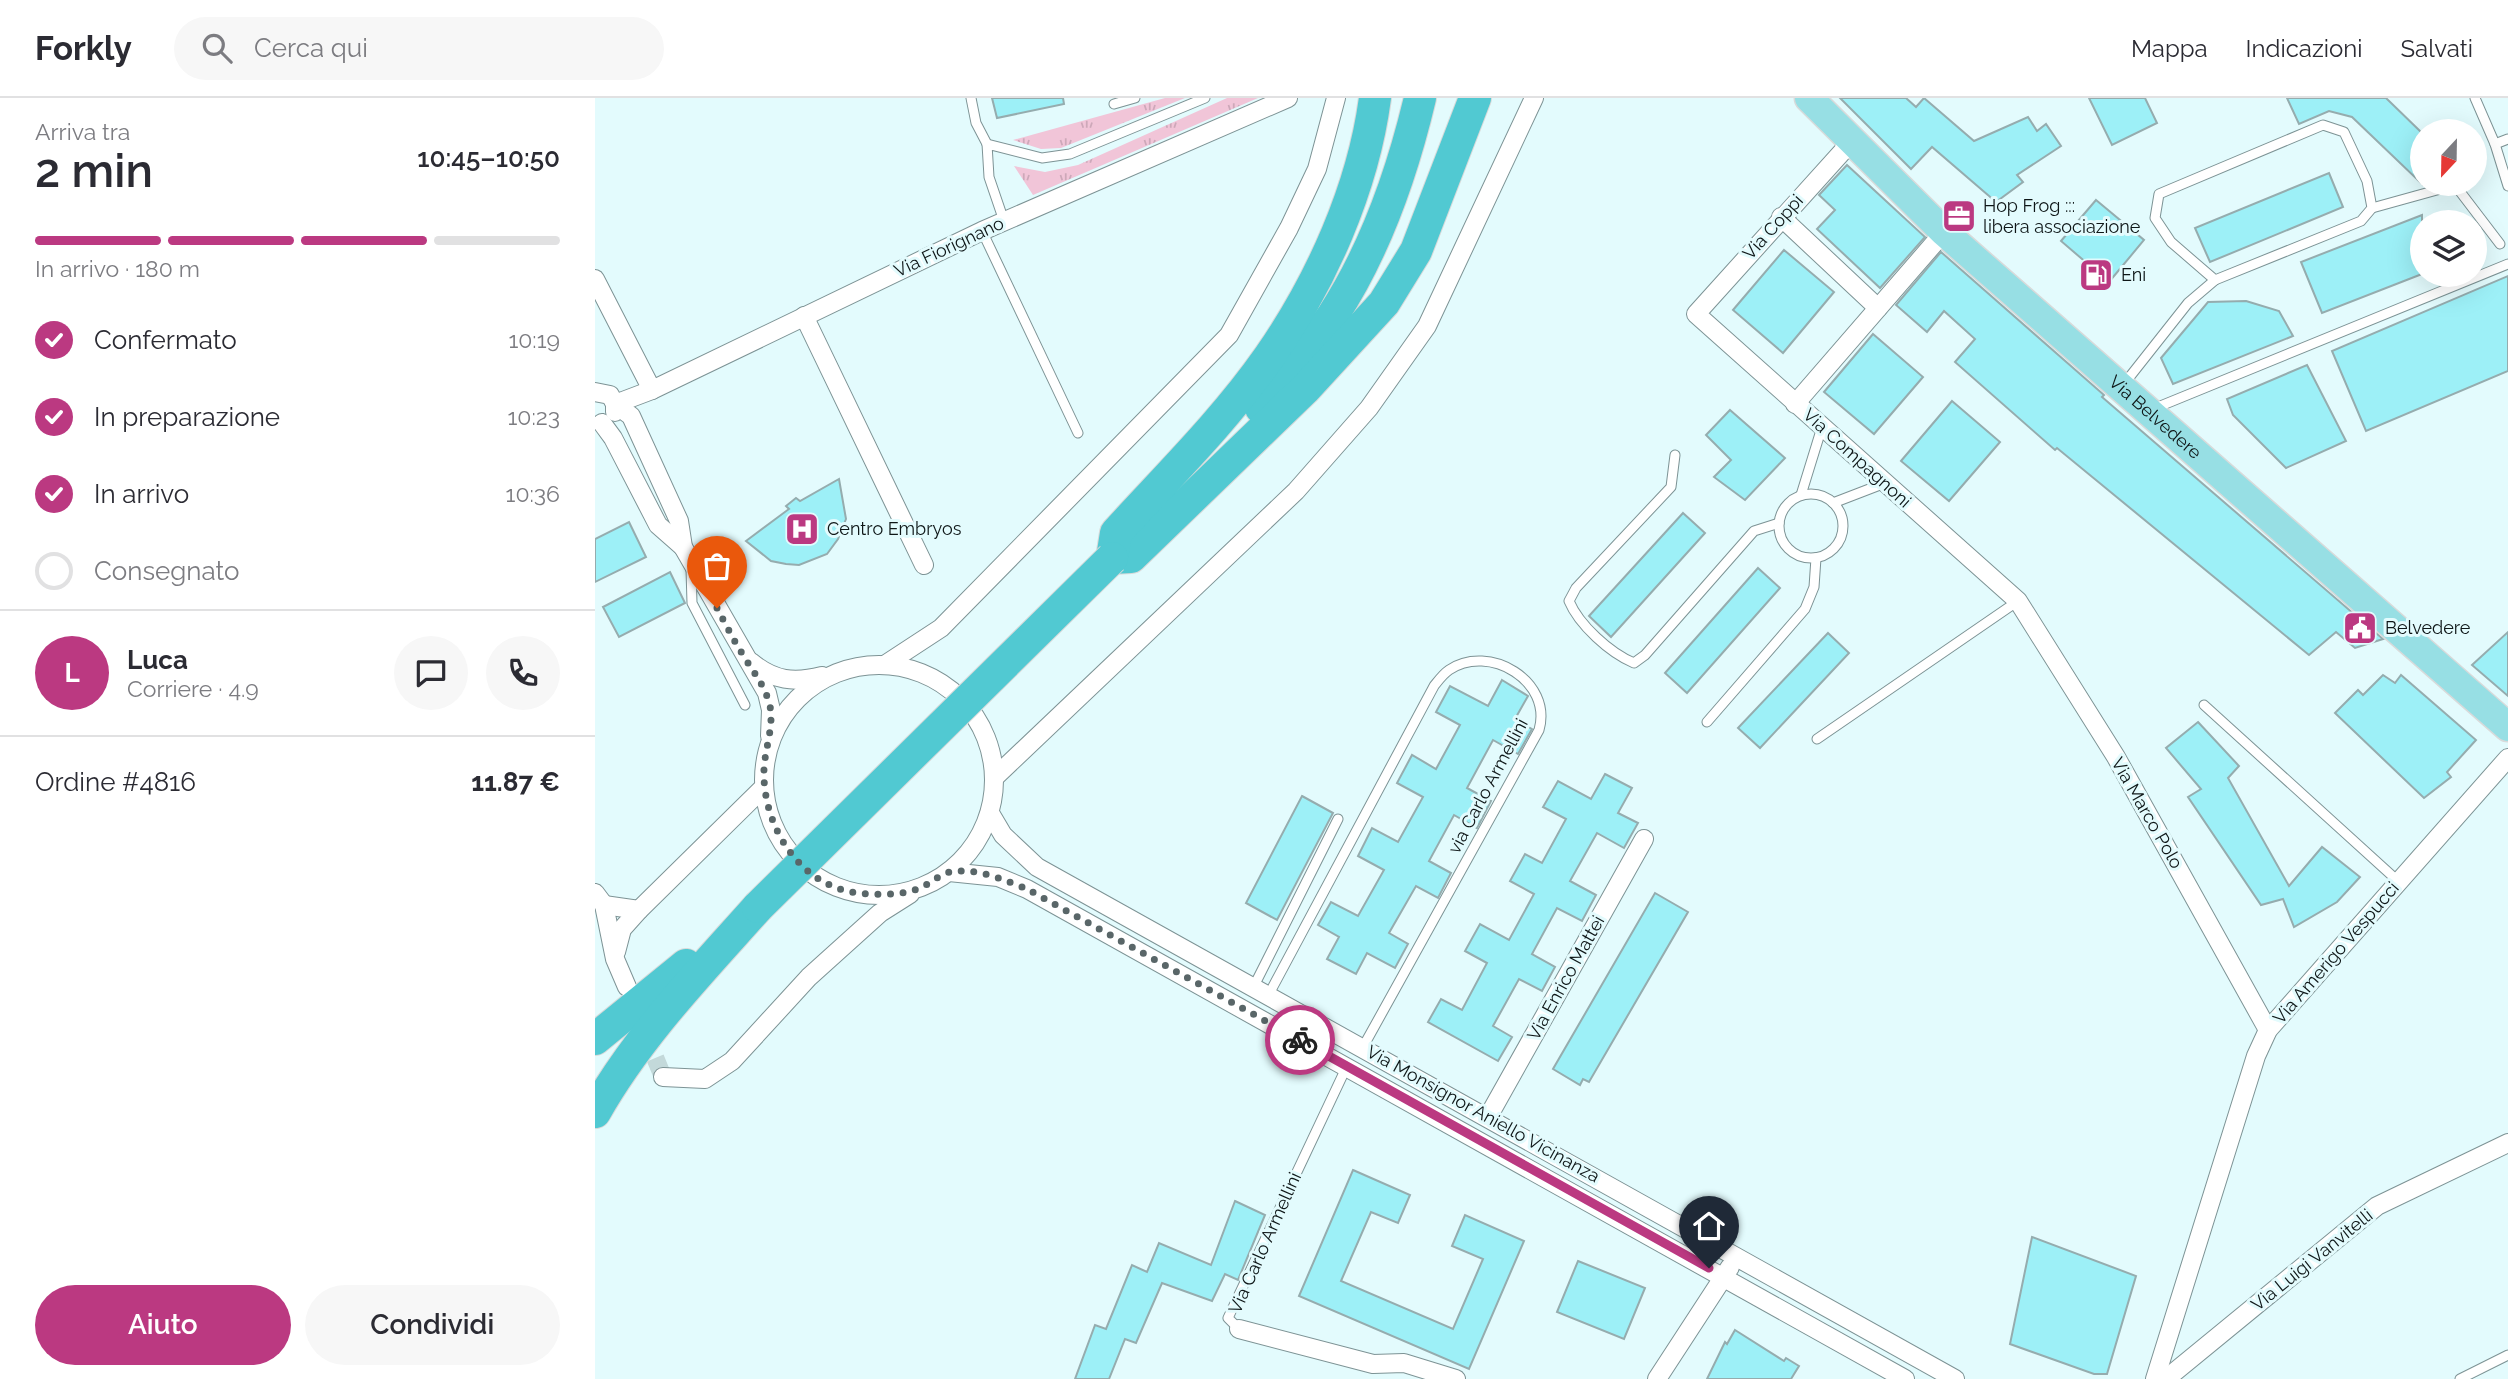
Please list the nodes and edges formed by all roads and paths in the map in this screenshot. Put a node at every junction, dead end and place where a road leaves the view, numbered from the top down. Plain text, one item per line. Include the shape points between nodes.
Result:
1 (971, 98) edge
2 (1135, 98) edge
3 (1205, 98) edge
4 (1287, 98) edge
5 (1336, 98) edge
6 (1375, 98) edge
7 (1420, 98) edge
8 (1475, 98) edge
9 (1534, 98) edge
10 (1808, 98) edge
11 (2476, 98) edge
12 (1114, 104) dead end
13 (2508, 139) edge
14 (1852, 141) junction
15 (987, 144) junction
16 (2495, 144) junction
17 (2508, 186) edge
18 (2372, 208) junction
19 (1781, 217) junction
20 (1004, 221) junction
21 (982, 231) junction
22 (1944, 232) junction
23 (2500, 244) dead end
24 (2508, 264) edge
25 (595, 279) edge
26 (2215, 280) junction
27 (1878, 308) junction
28 (1696, 314) joint
29 (804, 316) junction
30 (2122, 388) junction
31 (652, 390) junction
32 (603, 392) edge
33 (1795, 404) junction
34 (2149, 411) junction
35 (598, 423) edge
36 (1822, 427) junction
37 (1077, 433) dead end
38 (1675, 456) dead end
39 (1885, 483) junction
40 (1801, 495) junction
41 (1833, 503) junction
42 (1779, 523) junction
43 (687, 554) junction
44 (1112, 558) junction
45 (1816, 558) junction
46 (924, 565) dead end
47 (2018, 601) junction
48 (743, 655) junction
49 (886, 664) junction
50 (834, 673) junction
51 (745, 705) dead end
52 (2204, 705) dead end
53 (1707, 722) dead end
54 (2508, 727) edge
55 (1817, 739) dead end
56 (769, 743) junction
57 (2508, 758) edge
58 (995, 777) junction
59 (764, 787) junction
60 (990, 813) junction
61 (1338, 819) dead end
62 (1644, 839) dead end
63 (949, 872) junction
64 (2399, 882) junction
65 (920, 888) junction
66 (600, 899) edge
67 (758, 907) junction
68 (639, 910) junction
69 (614, 959) junction
70 (627, 987) dead end
71 (1261, 990) junction
72 (682, 991) junction
73 (2268, 1030) junction
74 (595, 1039) edge
75 (1363, 1047) junction
76 (1347, 1066) junction
77 (595, 1075) edge
78 (663, 1077) dead end
79 (595, 1112) edge
80 (1487, 1116) junction
81 (2508, 1143) edge
82 (1738, 1255) junction
83 (1724, 1277) junction
84 (1239, 1329) joint
85 (2508, 1355) edge
86 (1456, 1379) edge
87 (1657, 1379) edge
88 (1905, 1379) edge
89 (1955, 1379) edge
90 (2155, 1379) edge
91 (2166, 1379) edge
92 (2460, 1379) edge

1 - 15 lane
2 - 12 lane
3 - 15 lane via 1070,154 1042,158
4 - 20 street, Via Fiorignano
5 - 49 street via 1317,169 1229,335 941,628
6 - 44 highway via 1343,217 1309,289 1241,394 1116,533
7 - 44 highway via 1396,186 1366,256 1333,314 1257,413
8 - 44 highway via 1416,251 1384,303 1306,388 1131,558
9 - 58 street via 1427,327 1369,408 1296,491
10 - 14 main road, Via Belvedere
11 - 16 lane
13 - 16 lane
14 - 19 street, Via Coppi
14 - 22 main road, Via Belvedere
15 - 20 lane via 989,177
16 - 17 lane
18 - 23 lane via 2455,185
18 - 26 lane via 2361,221
18 - 26 lane via 2367,181 2344,132 2323,125 2159,194 2155,218 2171,242
19 - 27 street
19 - 28 street, Via Coppi
20 - 21 street, Via Fiorignano
21 - 29 street, Via Fiorignano
21 - 37 lane
22 - 27 street
22 - 30 main road, Via Belvedere
24 - 34 lane
25 - 31 street
26 - 30 lane via 2188,303
27 - 33 street
28 - 33 street, Via Compagnoni
29 - 31 street, Via Fiorignano
29 - 46 street
30 - 34 main road, Via Belvedere
31 - 32 street, Via Fiorignano
32 - 35 street via 614,414
32 - 43 street via 631,416 679,521
33 - 36 street, Via Compagnoni
34 - 54 main road, Via Belvedere
35 - 43 street via 613,438 658,525
36 - 39 street, Via Compagnoni
36 - 40 lane
38 - 42 lane via 1671,487 1569,601 1574,614 1622,657 1634,663 1645,655 1753,531
39 - 41 lane
39 - 47 street, Via Compagnoni
40 - 41 lane via 1812,494
40 - 42 lane via 1782,511
41 - 45 lane via 1841,515 1841,539 1835,548
42 - 45 lane via 1790,551
43 - 48 street
43 - 51 lane via 692,603
44 - 67 highway, bridge
45 - 53 lane via 1814,587 1805,609
47 - 55 lane
47 - 73 street, Via Marco Polo via 2116,757
48 - 50 street via 778,679 806,681
48 - 56 street via 767,693
49 - 50 street
49 - 58 street via 939,681 958,696 986,736
50 - 56 street via 791,704
52 - 64 lane
56 - 59 street
57 - 64 street, Via Amerigo Vespucci
58 - 60 street
59 - 65 street via 776,831 809,871 855,892 888,895
59 - 68 street
60 - 63 street via 974,846
60 - 71 street, Via Monsignor Aniello Vicinanza via 1003,835 1037,867
61 - 71 lane
62 - 80 street, Via Enrico Mattei
63 - 65 street
63 - 76 street, Via Monsignor Aniello Vicinanza via 998,877 1027,889
64 - 73 street, Via Amerigo Vespucci
65 - 78 street via 880,913 809,976 732,1061 705,1079
66 - 68 street
66 - 69 street
67 - 72 highway
67 - 74 highway
68 - 69 street via 622,929
69 - 70 street
71 - 75 street, Via Monsignor Aniello Vicinanza
71 - 75 lane, via Carlo Armellini via 1434,686 1456,667 1491,661 1503,665 1534,689 1541,705 1539,730
72 - 77 highway
72 - 79 highway via 615,1077
73 - 90 street, Via Amerigo Vespucci
75 - 80 street, Via Monsignor Aniello Vicinanza
76 - 83 street, Via Monsignor Aniello Vicinanza
76 - 84 lane, Via Carlo Armellini via 1229,1318
80 - 82 street, Via Monsignor Aniello Vicinanza
81 - 91 street, Via Luigi Vanvitelli via 2377,1206
82 - 83 street
82 - 89 street, Via Monsignor Aniello Vicinanza
83 - 87 street
83 - 88 street, Via Monsignor Aniello Vicinanza
84 - 86 street, Via Carlo Armellini via 1373,1364 1404,1363
85 - 92 lane

